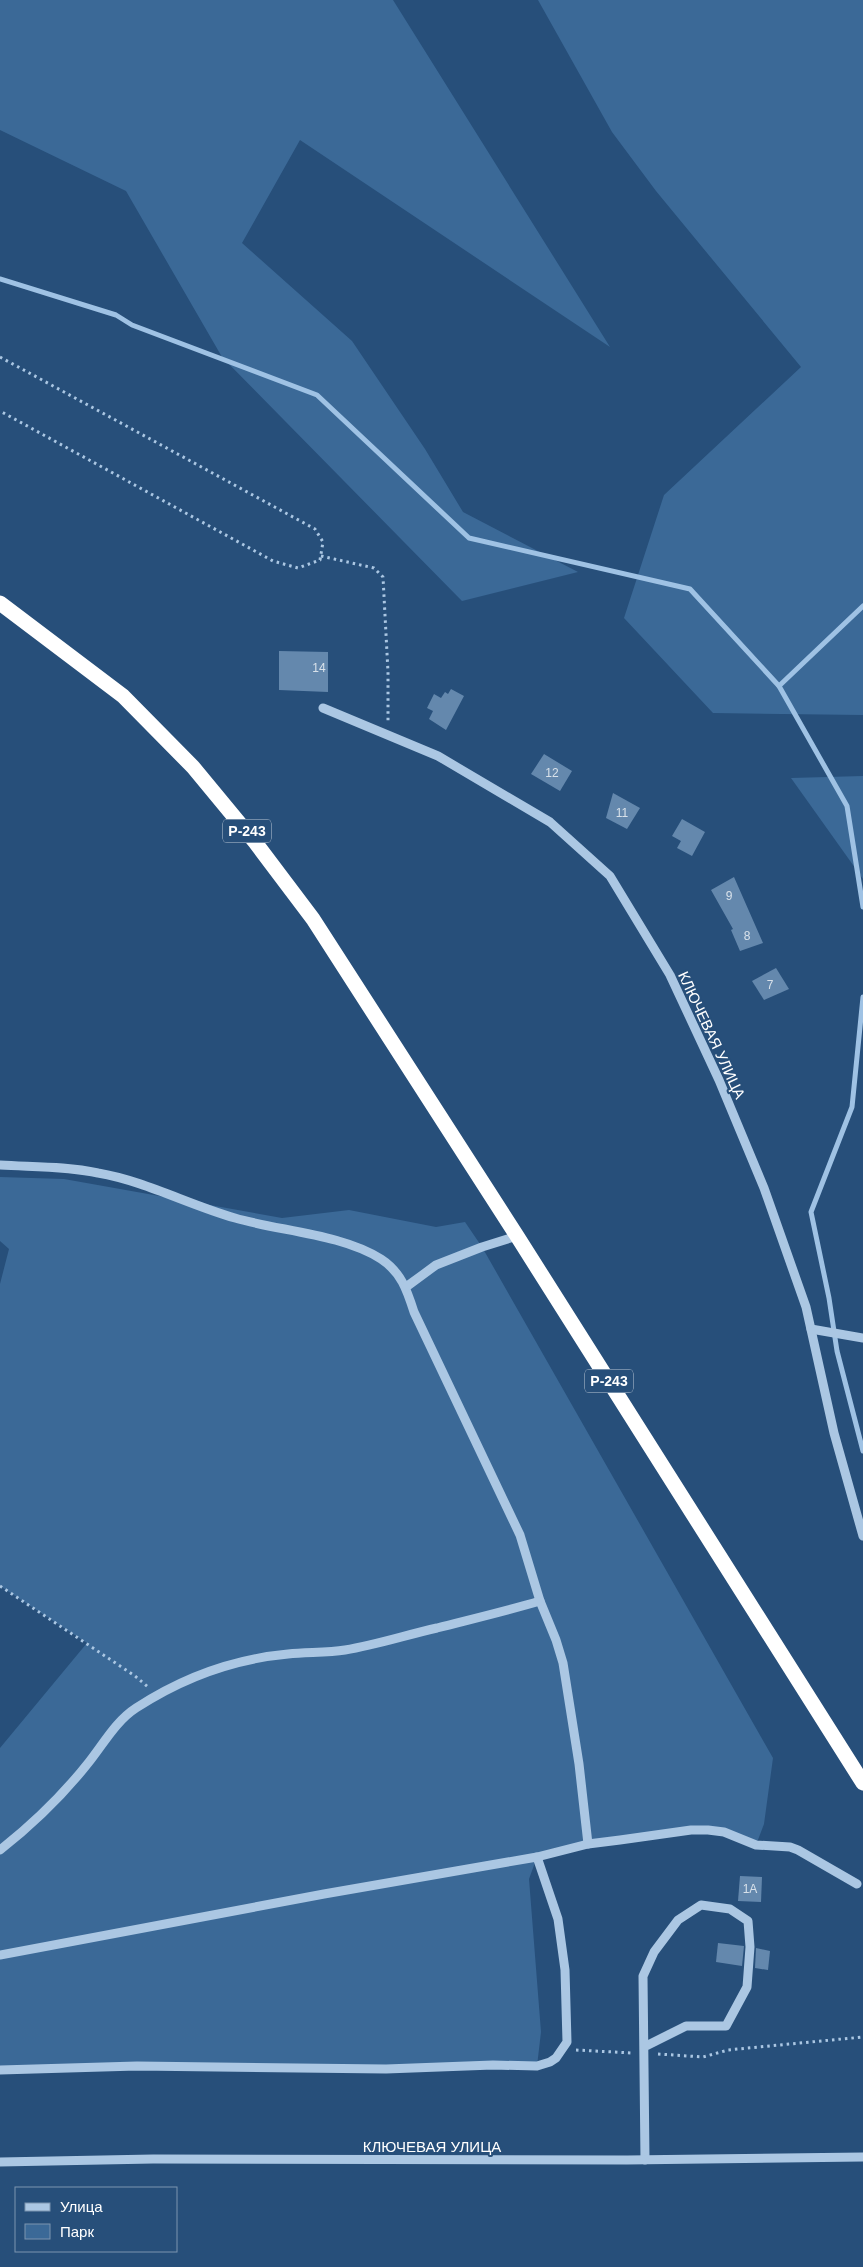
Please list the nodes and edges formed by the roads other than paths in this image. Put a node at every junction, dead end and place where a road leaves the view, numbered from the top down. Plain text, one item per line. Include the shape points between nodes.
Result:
1 (0, 603) edge
2 (322, 708) dead end
3 (0, 1165) edge
4 (517, 1236) junction
5 (406, 1287) junction
6 (811, 1329) junction
7 (863, 1338) edge
8 (863, 1536) edge
9 (540, 1601) junction
10 (863, 1783) edge
11 (588, 1844) junction
12 (0, 1850) edge
13 (536, 1857) junction
14 (857, 1884) dead end
15 (0, 1955) edge
16 (644, 2050) junction
17 (0, 2070) edge
18 (863, 2157) edge
19 (646, 2160) junction
20 (0, 2162) edge

1 - 4 highway, Р-243 via 123,696 193,767 255,842 313,919
2 - 6 street, КЛЮЧЕВАЯ УЛИЦА via 438,756 550,822 610,876 670,975 719,1080 764,1188
3 - 5 street via 98,1172 235,1218 343,1243 380,1259 392,1268
4 - 5 street via 436,1265
4 - 10 highway, Р-243
5 - 9 street via 414,1312 520,1535
6 - 7 street
6 - 8 street, КЛЮЧЕВАЯ УЛИЦА via 834,1433
9 - 11 street via 563,1664
9 - 12 street via 372,1645 234,1663 194,1678 123,1718 44,1812
11 - 13 street
11 - 14 street via 691,1830 724,1832 756,1845 798,1850
13 - 15 street
13 - 17 street via 558,1920 563,1946 567,2042 550,2062 537,2066 386,2069 137,2066
16 - 16 street via 643,1976 654,1952 678,1920 701,1905 730,1909 748,1921 747,1987 726,2026 686,2026
16 - 19 street
18 - 19 street, КЛЮЧЕВАЯ УЛИЦА
19 - 20 street, КЛЮЧЕВАЯ УЛИЦА via 153,2158

